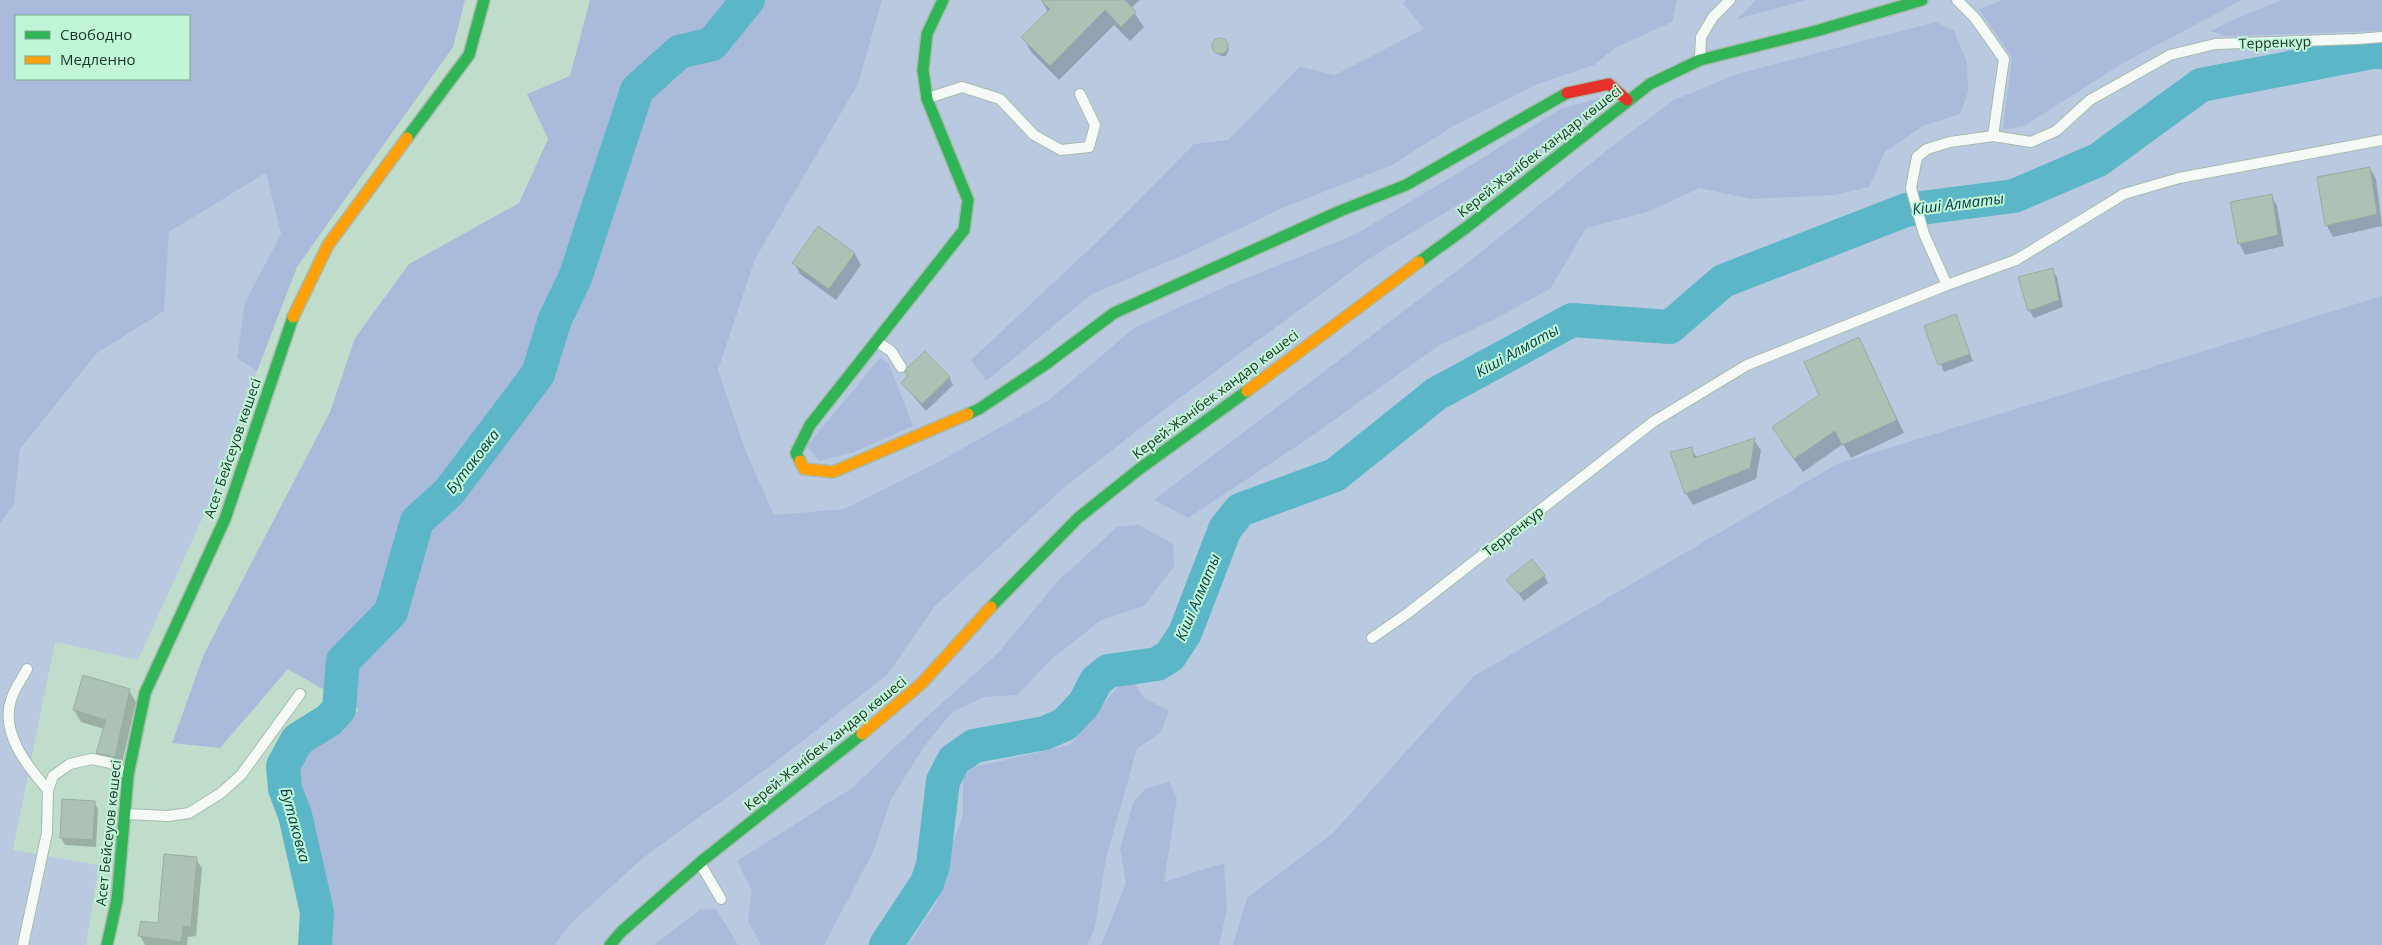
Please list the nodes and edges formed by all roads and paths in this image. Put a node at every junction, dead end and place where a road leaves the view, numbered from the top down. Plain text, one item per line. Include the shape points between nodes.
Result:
1 (484, 0) edge
2 (943, 0) edge
3 (1730, 0) edge
4 (1922, 0) edge
5 (1957, 0) edge
6 (2382, 36) edge
7 (1700, 60) junction
8 (1080, 94) dead end
9 (928, 99) junction
10 (1627, 100) junction
11 (1994, 136) junction
12 (2382, 140) edge
13 (1947, 285) junction
14 (878, 342) junction
15 (901, 367) dead end
16 (1372, 638) dead end
17 (27, 669) dead end
18 (300, 694) dead end
19 (128, 774) junction
20 (48, 790) junction
21 (125, 814) junction
22 (700, 863) junction
23 (720, 898) dead end
24 (23, 945) edge
25 (107, 945) edge
26 (610, 945) edge

1 - 19 street, Асет Бейсеуов көшесі via 469,55 328,245 297,306 225,519 145,693
2 - 9 street via 928,34 923,70
3 - 7 lane via 1713,17 1701,37
4 - 7 street, Керей-Жәнібек хандар көшесі
5 - 11 lane via 1975,18 2004,59
6 - 11 lane, Терренкур via 2357,40 2215,44 2170,55 2090,100 2056,131 2030,142
7 - 10 street, Керей-Жәнібек хандар көшесі via 1650,84
8 - 9 lane via 1094,124 1089,147 1060,150 1034,135 1000,100 962,86
9 - 14 street via 968,200 964,230
10 - 14 street via 1609,84 1571,91 1406,185 1340,211 1114,313 1046,364 979,408 833,472 804,469 796,453 810,426
10 - 22 street, Керей-Жәнібек хандар көшесі via 1467,227 1373,294 1078,518 972,626 921,684 879,722
11 - 13 lane, Терренкур via 1950,142 1927,149 1917,157 1911,188 1924,234
12 - 13 lane, Терренкур via 2179,178 2124,194 2016,260
13 - 16 lane, Терренкур via 1747,365 1653,422
14 - 15 lane via 891,350
17 - 20 lane via 10,701 10,731 30,770
18 - 21 lane via 241,775 221,793 189,813 168,816
19 - 20 lane via 111,763 92,760 70,764 53,776
19 - 21 street, Асет Бейсеуов көшесі
20 - 24 lane via 47,833
21 - 25 street, Асет Бейсеуов көшесі via 117,900
22 - 23 lane
22 - 26 street, Керей-Жәнібек хандар көшесі

